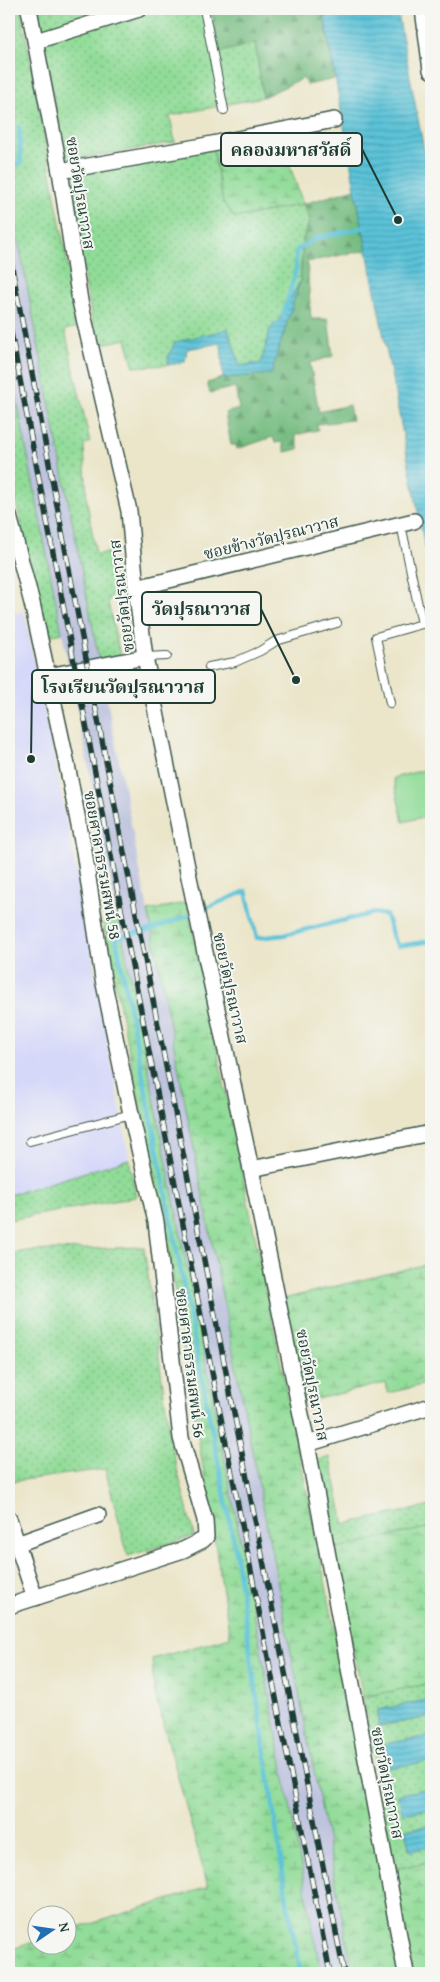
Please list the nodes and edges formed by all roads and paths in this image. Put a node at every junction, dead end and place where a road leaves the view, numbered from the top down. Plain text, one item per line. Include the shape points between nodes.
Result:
1 (29, 9) edge
2 (138, 9) edge
3 (204, 9) edge
4 (423, 9) edge
5 (36, 41) junction
6 (430, 47) edge
7 (431, 70) edge
8 (224, 110) dead end
9 (334, 120) dead end
10 (60, 171) junction
11 (9, 516) edge
12 (414, 521) dead end
13 (403, 534) dead end
14 (136, 588) junction
15 (337, 622) dead end
16 (167, 656) dead end
17 (146, 658) junction
18 (209, 667) dead end
19 (48, 676) junction
20 (390, 703) dead end
21 (131, 1114) junction
22 (431, 1133) edge
23 (30, 1141) dead end
24 (251, 1169) junction
25 (156, 1222) joint
26 (431, 1406) edge
27 (307, 1444) junction
28 (98, 1515) dead end
29 (9, 1520) edge
30 (17, 1544) junction
31 (35, 1598) junction
32 (9, 1606) edge
33 (406, 1973) edge

1 - 5 street, ซอยวัดปุรณาวาส
2 - 5 street
3 - 8 lane
4 - 6 street
5 - 10 street, ซอยวัดปุรณาวาส
6 - 7 street
9 - 10 street
10 - 14 street, ซอยวัดปุรณาวาส via 80,301 129,512
11 - 19 street, ซอยศาลาธรรมสพน์ 58
12 - 14 street, ซอยข้างวัดปุรณาวาส
13 - 20 lane via 422,624 376,637
14 - 17 street, ซอยวัดปุรณาวาส
15 - 18 lane via 276,641 235,662
16 - 17 lane
17 - 19 street
17 - 24 street, ซอยวัดปุรณาวาส
19 - 21 street, ซอยศาลาธรรมสพน์ 58 via 84,851 103,979
21 - 23 lane
21 - 25 street, ซอยศาลาธรรมสพน์ 58
22 - 24 street
24 - 27 street, ซอยวัดปุรณาวาส
25 - 31 street, ซอยศาลาธรรมสพน์ 56 via 181,1438 205,1520 206,1537 183,1550
26 - 27 street
27 - 33 street, ซอยวัดปุรณาวาส
28 - 30 street
29 - 30 street
30 - 31 street
31 - 32 street, ซอยศาลาธรรมสพน์ 56

